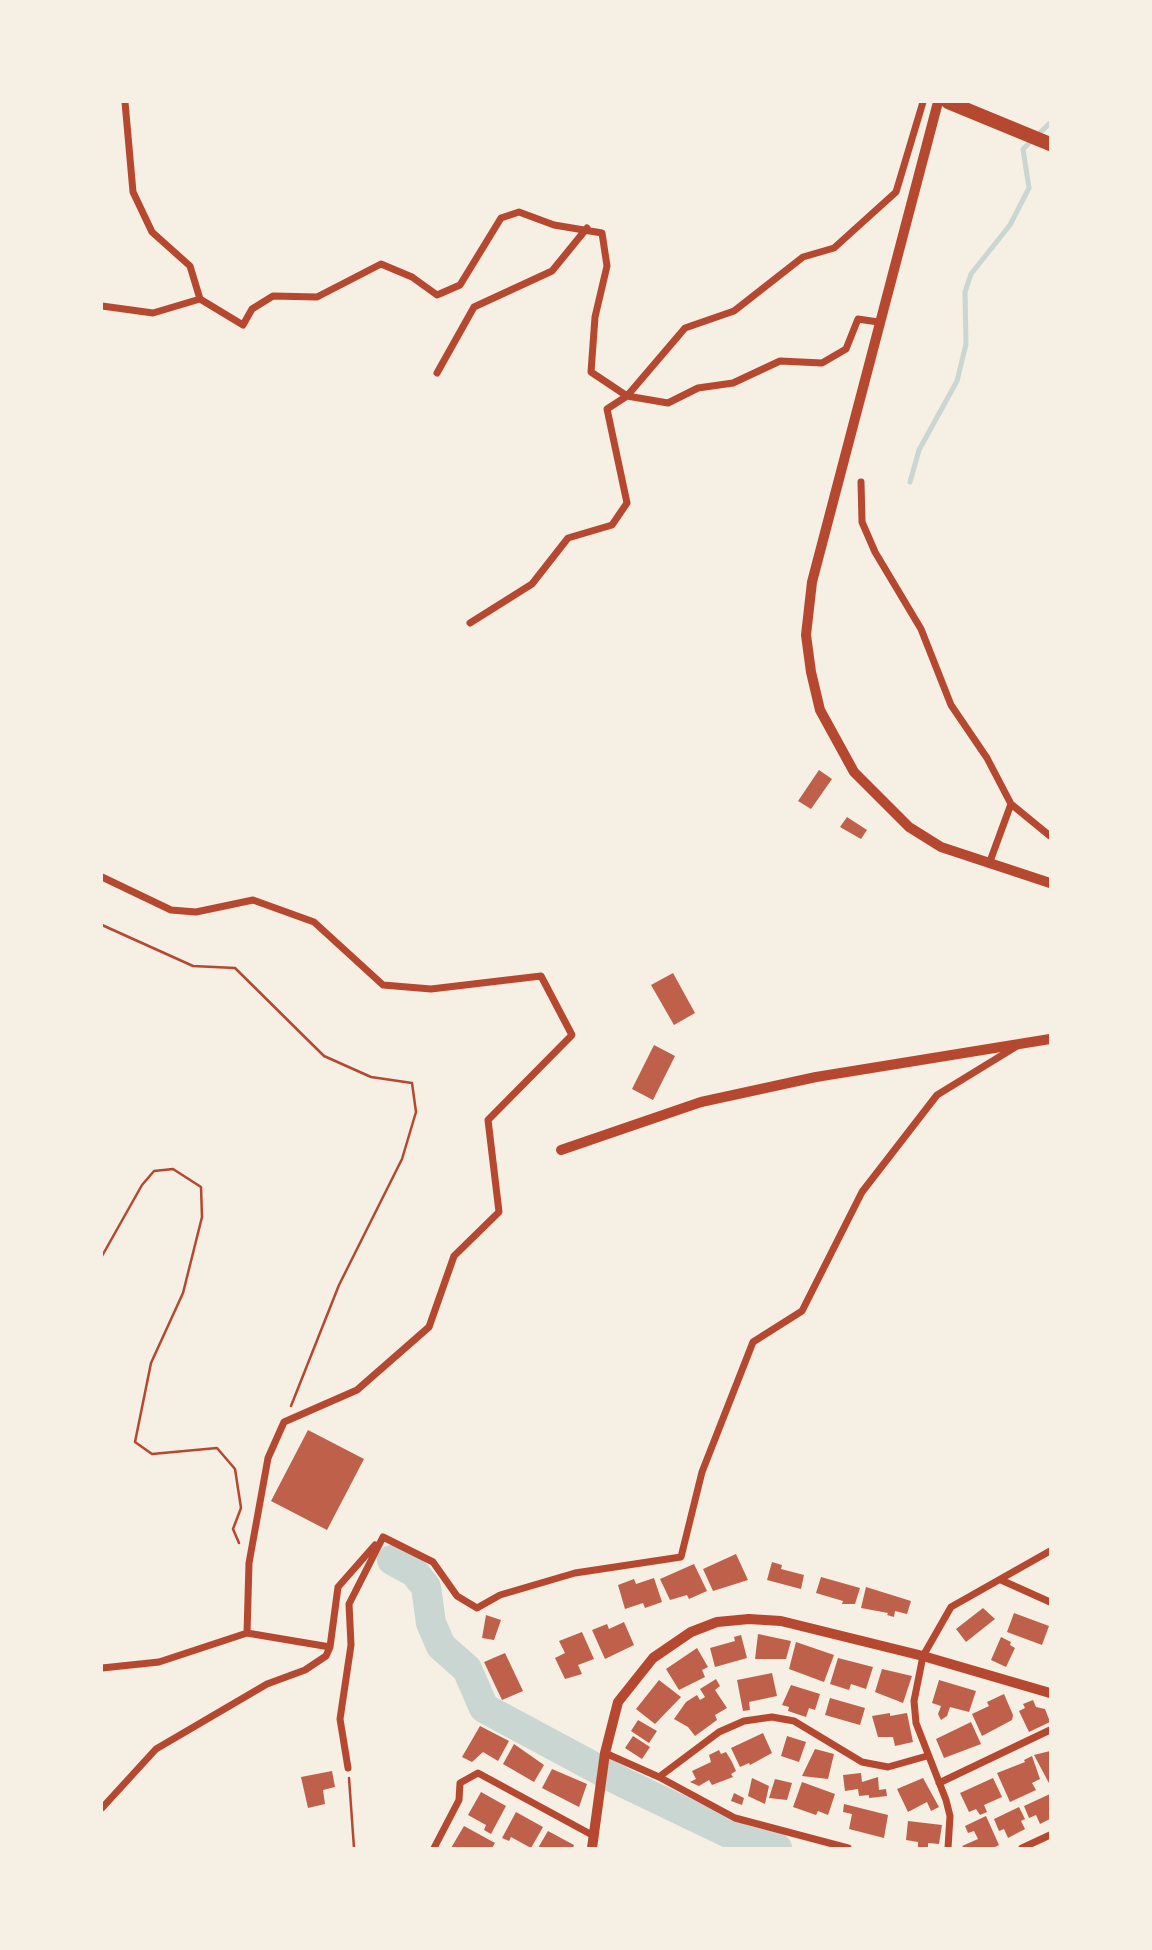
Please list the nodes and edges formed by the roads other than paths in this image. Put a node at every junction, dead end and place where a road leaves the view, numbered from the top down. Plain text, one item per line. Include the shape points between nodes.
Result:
1 (124, 102) edge
2 (923, 102) edge
3 (938, 102) edge
4 (948, 102) edge
5 (1051, 144) edge
6 (587, 228) junction
7 (200, 299) junction
8 (102, 306) edge
9 (878, 322) junction
10 (437, 373) dead end
11 (627, 396) junction
12 (861, 482) dead end
13 (470, 623) dead end
14 (1011, 804) junction
15 (1051, 836) edge
16 (989, 864) junction
17 (102, 877) edge
18 (1051, 883) edge
19 (1051, 1039) edge
20 (1024, 1042) junction
21 (561, 1150) dead end
22 (383, 1536) junction
23 (1051, 1551) edge
24 (1001, 1580) junction
25 (1051, 1602) edge
26 (247, 1633) junction
27 (330, 1647) junction
28 (923, 1656) junction
29 (102, 1668) edge
30 (1051, 1693) edge
31 (1051, 1730) edge
32 (605, 1754) junction
33 (927, 1756) junction
34 (348, 1768) road end
35 (659, 1777) junction
36 (939, 1783) junction
37 (102, 1808) edge
38 (1051, 1835) edge
39 (594, 1836) junction
40 (434, 1849) edge
41 (592, 1849) edge
42 (848, 1849) edge
43 (948, 1849) edge
44 (1022, 1849) edge

1 - 7 street via 134,192 152,232 190,266
2 - 11 street via 895,192 834,248 803,257 734,311 685,328
3 - 9 street
4 - 5 highway
6 - 7 street via 554,225 519,212 501,218 460,285 437,295 412,277 381,264 317,297 273,296 252,309 243,325
6 - 10 street via 552,271 474,307
6 - 11 street via 602,233 607,267 595,317 592,372
7 - 8 street via 153,313
9 - 11 street via 858,319 846,349 822,363 780,361 733,383 698,388 668,403
9 - 16 street via 812,582 806,635 811,673 820,710 854,772 876,798 941,847
11 - 13 street via 607,409 627,503 612,525 568,538 532,584
12 - 14 street via 862,522 875,552 921,629 951,705
14 - 15 street
14 - 16 street
16 - 18 street
17 - 26 street via 172,910 196,912 253,900 314,922 383,985 431,989 541,976 572,1035 488,1120 499,1212 454,1256 429,1327 357,1390 284,1422 268,1458 249,1563
19 - 20 street
20 - 21 street via 816,1077 701,1102
20 - 22 street via 937,1096 862,1192 802,1311 753,1342 702,1472 681,1557 575,1573 500,1595 477,1608 457,1596 433,1562
22 - 27 street via 338,1587
22 - 34 street via 349,1604 351,1644 340,1719
23 - 24 street
24 - 25 street
24 - 28 street via 951,1607
26 - 27 street
26 - 29 street via 159,1662
27 - 37 street via 326,1656 305,1670 267,1684 156,1749
28 - 30 street
28 - 32 street via 781,1621 717,1622 691,1632 653,1658 618,1702
28 - 33 street via 914,1702
31 - 36 street
32 - 35 street
32 - 39 street
33 - 35 street via 888,1767 862,1762 794,1721 772,1717 744,1721 719,1732
33 - 36 street
35 - 42 street via 735,1818
36 - 43 street via 950,1816
38 - 44 street
39 - 40 street via 478,1773 460,1783 459,1800
39 - 41 street

